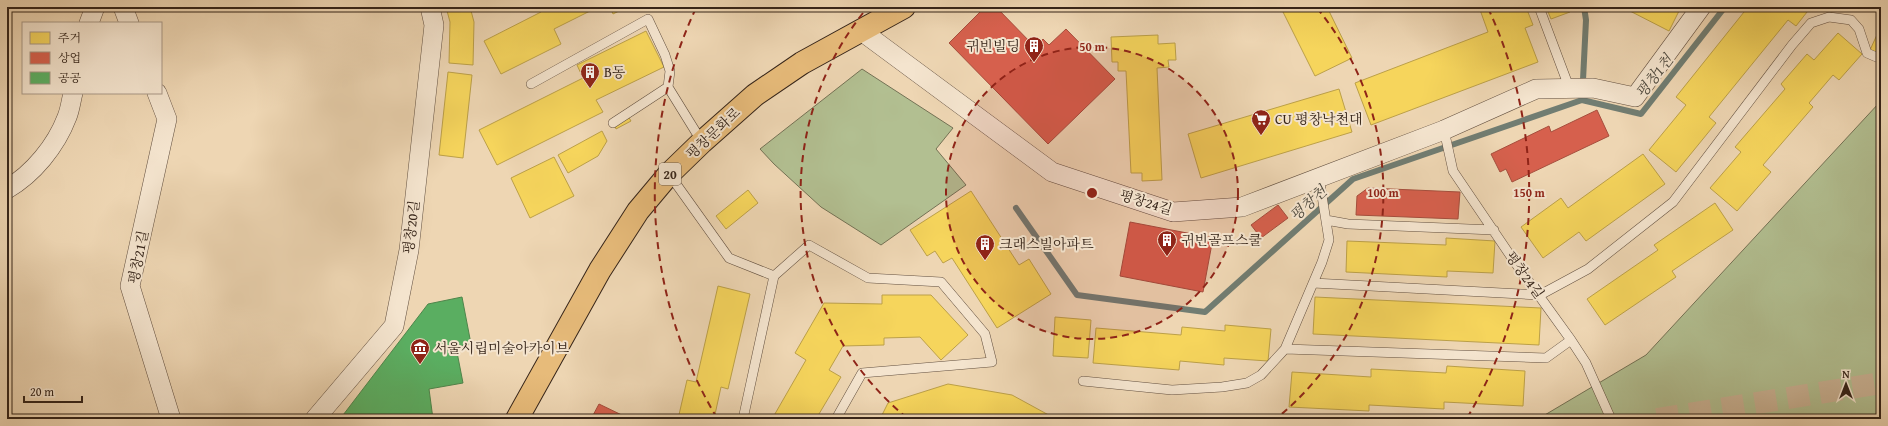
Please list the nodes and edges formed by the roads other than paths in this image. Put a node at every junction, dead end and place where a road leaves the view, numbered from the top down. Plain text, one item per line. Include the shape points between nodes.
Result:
1 (95, 7) edge
2 (123, 7) edge
3 (430, 7) edge
4 (904, 7) edge
5 (1539, 7) edge
6 (1701, 7) edge
7 (89, 22) edge
8 (129, 22) edge
9 (860, 30) junction
10 (1881, 60) edge
11 (531, 84) dead end
12 (668, 87) junction
13 (1569, 87) junction
14 (73, 94) edge
15 (157, 94) edge
16 (613, 123) dead end
17 (1444, 130) junction
18 (702, 142) junction
19 (670, 174) junction
20 (1319, 177) junction
21 (7, 189) edge
22 (1326, 220) junction
23 (1494, 230) junction
24 (774, 276) junction
25 (1313, 283) junction
26 (1540, 294) junction
27 (1571, 340) junction
28 (1285, 349) junction
29 (1083, 380) dead end
30 (171, 419) edge
31 (315, 419) edge
32 (517, 419) edge
33 (743, 419) edge
34 (836, 419) edge
35 (1611, 419) edge

1 - 7 street
2 - 8 street
3 - 31 street, 평창20길 via 434,33 409,250 394,326
4 - 9 main road, 평창문화로 / 20
5 - 13 lane
6 - 13 street, 평창24길 via 1635,97 1593,88
9 - 18 main road, 평창문화로 / 20 via 802,63 755,95
9 - 20 street, 평창24길 via 1052,172 1173,212 1242,206
10 - 26 lane via 1867,53 1859,29 1851,20 1829,17 1812,22 1673,202 1588,269
11 - 12 lane via 648,19 670,71
12 - 16 lane
12 - 18 lane
13 - 17 street, 평창24길 via 1536,89
14 - 21 street via 67,117 46,155 21,181
15 - 30 street, 평창21길 via 167,119 130,286
17 - 20 street, 평창24길
17 - 23 lane, 평창24길 via 1453,171
18 - 19 main road, 평창문화로 / 20
19 - 24 lane via 729,258
19 - 32 main road, 평창문화로 / 20 via 638,211 600,270
20 - 22 lane
22 - 23 lane via 1348,224
22 - 25 lane via 1329,240
23 - 26 lane, 평창24길
24 - 33 lane
24 - 34 lane via 809,245 868,278 941,282 985,334 992,362 862,373
25 - 26 lane
25 - 28 lane
26 - 27 lane, 평창24길
27 - 28 lane via 1546,358
27 - 35 lane, 평창24길 via 1586,363
28 - 29 lane via 1261,375 1247,383 1222,387 1172,390

